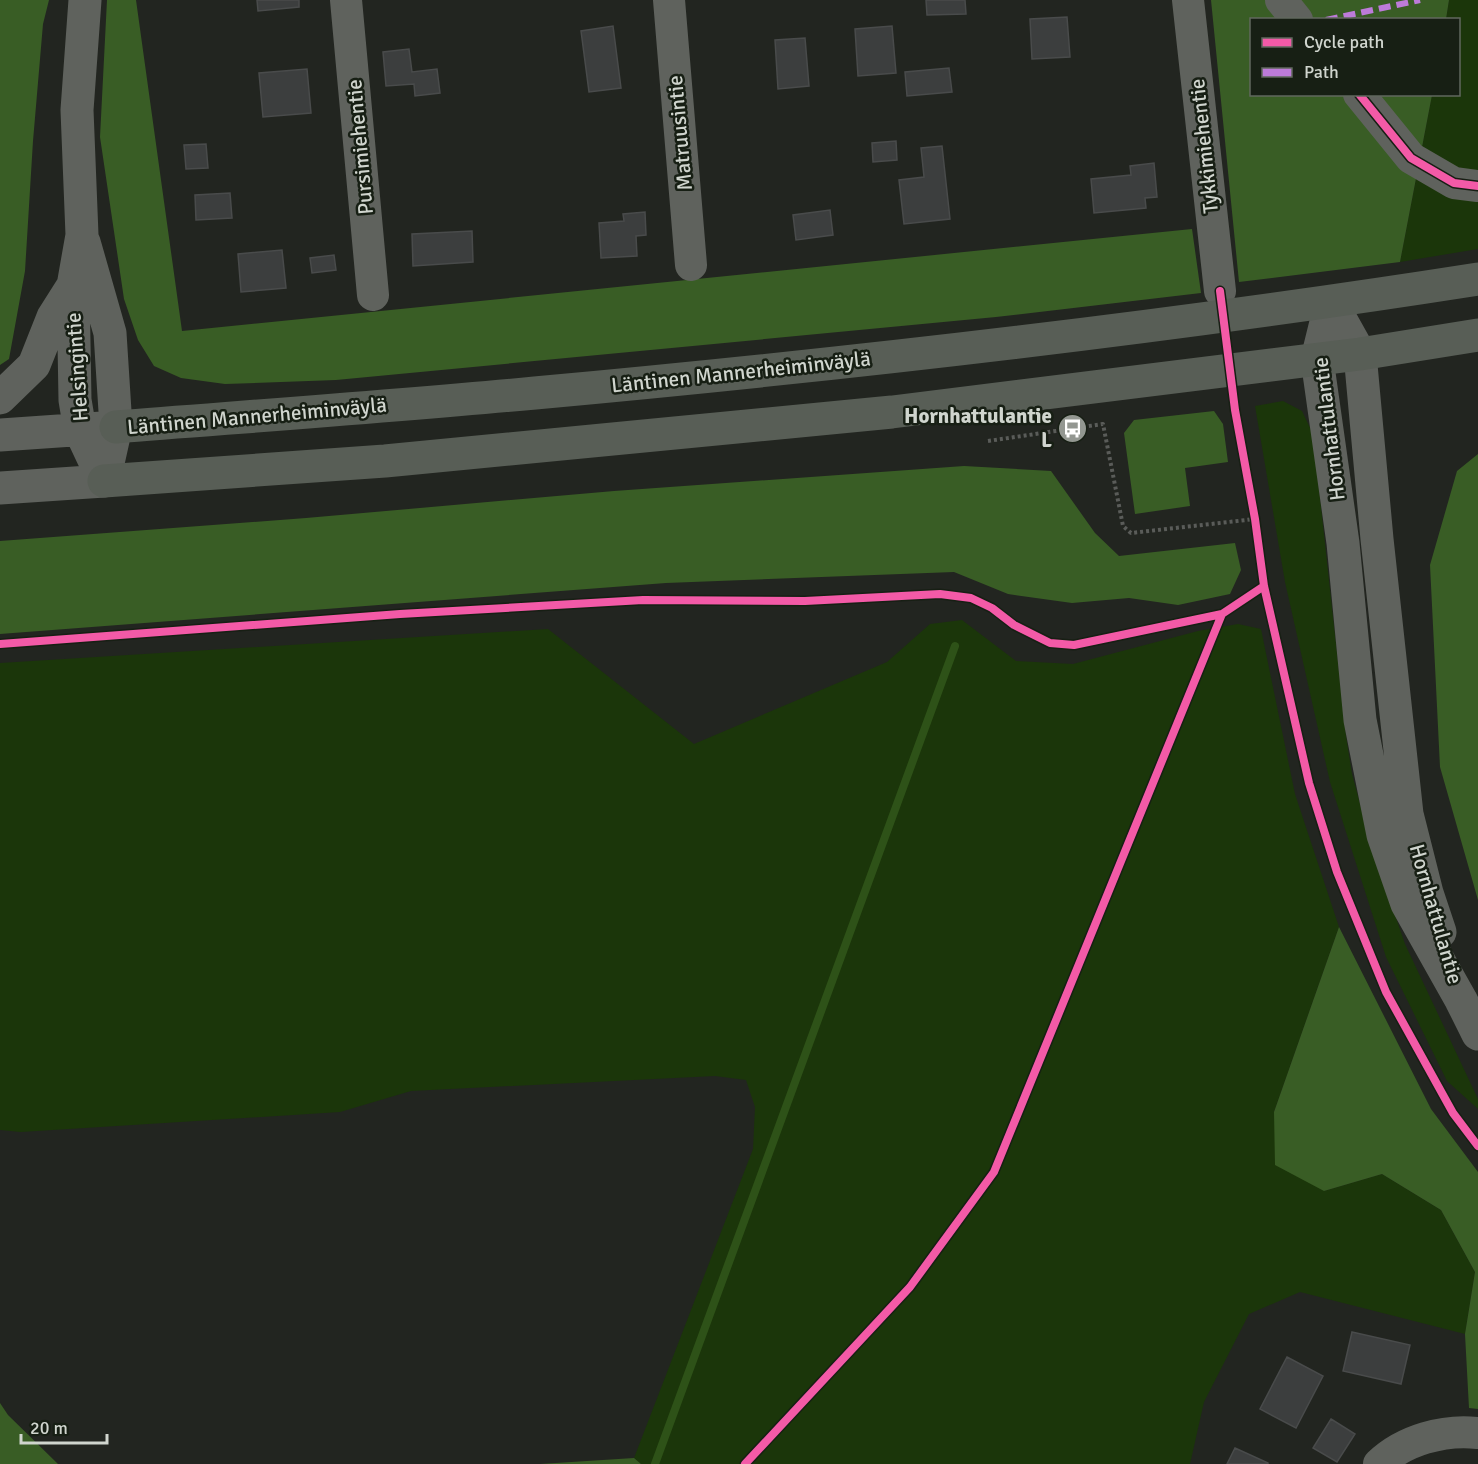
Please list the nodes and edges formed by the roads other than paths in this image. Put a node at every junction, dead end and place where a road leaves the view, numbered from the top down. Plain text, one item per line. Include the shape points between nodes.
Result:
1 (85, 0) edge
2 (346, 0) edge
3 (669, 0) edge
4 (1188, 0) edge
5 (1281, 0) edge
6 (1295, 18) edge
7 (1361, 96) edge
8 (1478, 186) edge
9 (82, 235) junction
10 (691, 265) dead end
11 (1478, 279) edge
12 (73, 286) junction
13 (1221, 291) dead end
14 (374, 295) dead end
15 (1330, 302) junction
16 (1478, 335) edge
17 (1360, 354) junction
18 (1317, 359) junction
19 (0, 398) edge
20 (116, 427) junction
21 (80, 430) junction
22 (0, 435) edge
23 (104, 481) junction
24 (0, 488) edge
25 (1461, 1000) junction
26 (1478, 1034) edge
27 (1478, 1433) edge
28 (1379, 1464) edge

1 - 9 street, Helsingintie via 77,110
2 - 14 street, Pursimiehentie
3 - 10 street, Matruusintie
4 - 13 street, Tykkimiehentie
5 - 6 street
7 - 8 street via 1411,158 1454,183
9 - 12 street, Helsingintie
9 - 20 street, Helsingintie via 110,333
11 - 15 main road, Läntinen Mannerheiminväylä
12 - 19 street, Helsingintie via 54,316 34,365
12 - 21 street, Helsingintie via 75,400
15 - 17 street, Hornhattulantie
15 - 18 street, Hornhattulantie
15 - 20 main road, Läntinen Mannerheiminväylä via 1010,344 666,380
16 - 17 main road
17 - 18 main road
17 - 25 street, Hornhattulantie via 1407,814
18 - 23 main road via 904,411 385,461
18 - 25 street, Hornhattulantie via 1343,543 1360,720 1383,835 1407,904
20 - 21 street, Läntinen Mannerheiminväylä
20 - 23 street, Helsingintie
21 - 22 street, Läntinen Mannerheiminväylä
21 - 23 street, Helsingintie
23 - 24 street
25 - 26 street, Hornhattulantie
27 - 28 street via 1442,1433 1388,1455

